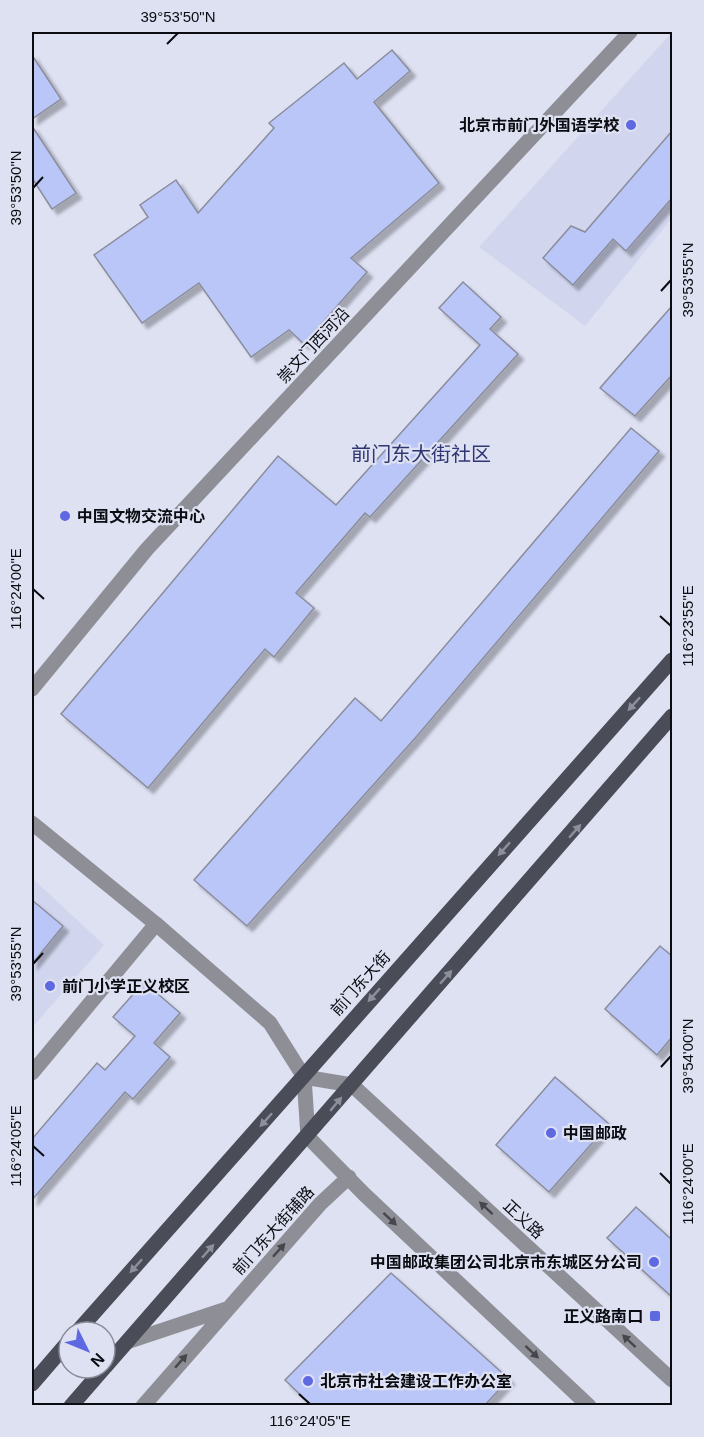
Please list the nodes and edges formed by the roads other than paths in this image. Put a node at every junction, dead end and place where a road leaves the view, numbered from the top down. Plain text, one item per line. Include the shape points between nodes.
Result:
1 (630, 32) edge
2 (672, 660) edge
3 (32, 689) edge
4 (672, 716) edge
5 (32, 823) edge
6 (156, 924) junction
7 (32, 1073) edge
8 (304, 1077) junction
9 (352, 1085) junction
10 (308, 1137) junction
11 (349, 1178) junction
12 (226, 1309) junction
13 (88, 1320) edge
14 (127, 1342) junction
15 (117, 1353) edge
16 (57, 1355) edge
17 (93, 1380) edge
18 (672, 1380) edge
19 (32, 1384) edge
20 (71, 1406) edge
21 (143, 1406) edge
22 (589, 1406) edge

1 - 3 street, 崇文门西河沿 via 147,549
2 -> 8 main road, 前门东大街
9 -> 4 main road
5 - 6 street
6 - 7 street
6 - 8 street via 270,1023
8 - 9 street
8 - 10 street
8 -> 13 main road, 前门东大街
10 -> 9 main road
18 -> 9 street, 正义路
10 - 11 street
14 -> 10 main road
12 -> 11 street, 前门东大街辅路 via 320,1204
11 -> 22 street
12 - 14 street, 前门东大街辅路
21 -> 12 street, 前门东大街辅路
14 - 15 main road
16 - 19 main road
17 - 20 main road

